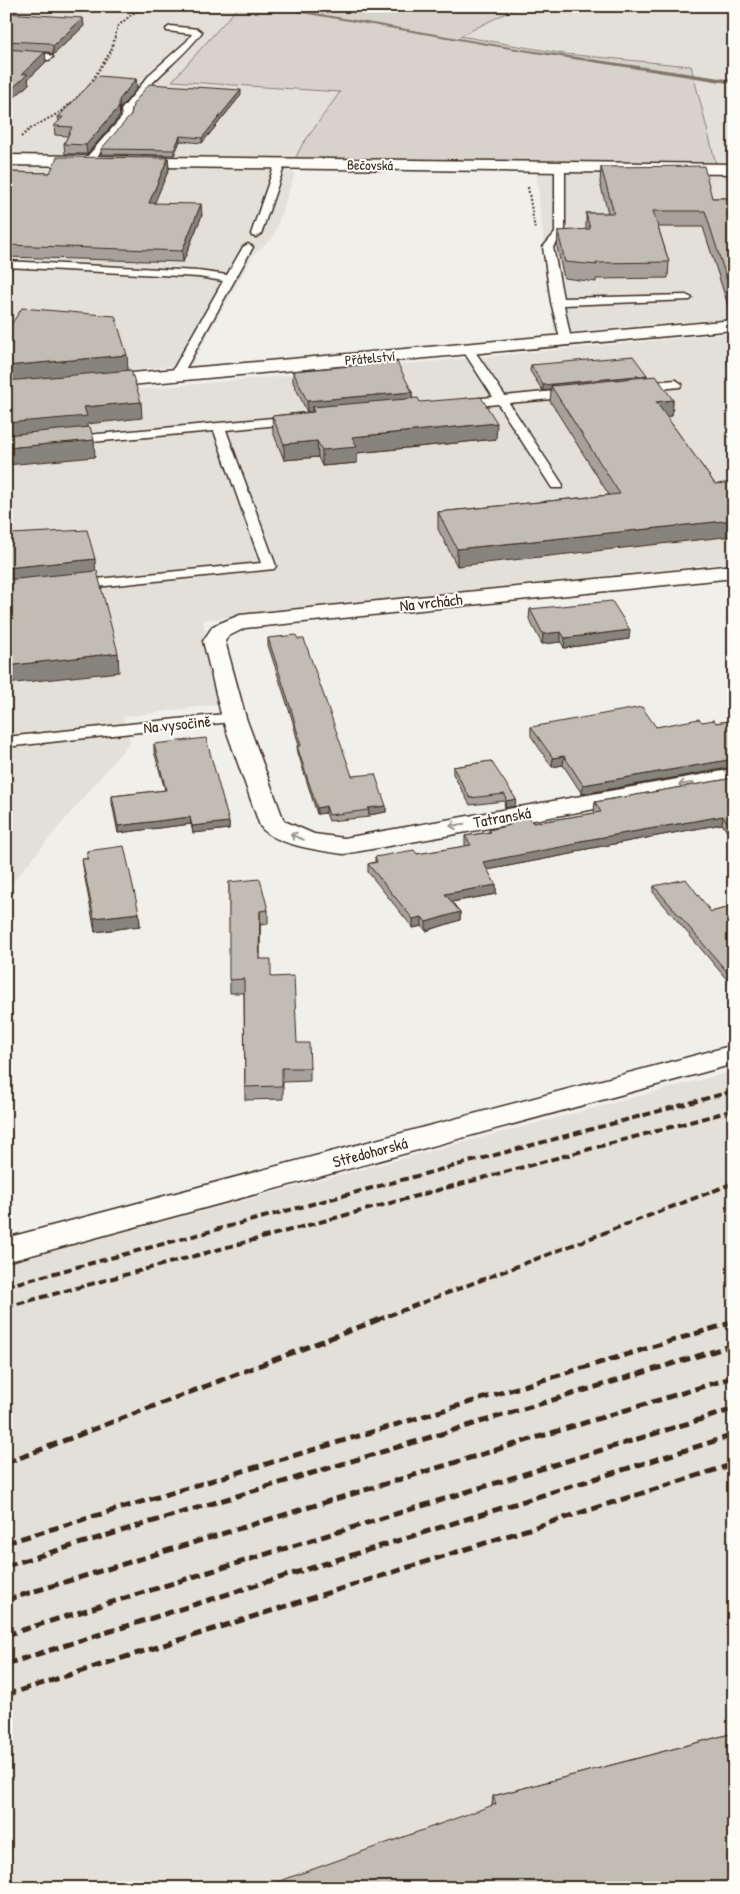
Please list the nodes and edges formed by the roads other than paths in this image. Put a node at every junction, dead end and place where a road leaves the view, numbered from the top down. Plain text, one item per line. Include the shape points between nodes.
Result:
1 (170, 29) dead end
2 (6, 54) edge
3 (50, 57) edge
4 (6, 160) edge
5 (88, 161) junction
6 (280, 164) junction
7 (560, 167) junction
8 (734, 170) edge
9 (256, 234) dead end
10 (248, 247) dead end
11 (6, 264) edge
12 (230, 278) junction
13 (686, 298) dead end
14 (558, 302) junction
15 (734, 326) edge
16 (565, 340) junction
17 (468, 349) junction
18 (176, 375) junction
19 (79, 384) edge
20 (676, 384) dead end
21 (628, 388) edge
22 (589, 392) edge
23 (501, 400) junction
24 (443, 406) edge
25 (307, 418) edge
26 (219, 426) junction
27 (56, 442) edge
28 (557, 486) dead end
29 (734, 571) edge
30 (64, 587) edge
31 (234, 718) junction
32 (6, 742) edge
33 (734, 776) edge
34 (273, 826) joint
35 (734, 1054) edge
36 (6, 1250) edge

1 - 5 lane via 198,32 154,75 126,110 127,117
2 - 3 lane
4 - 5 street, Bečovská
5 - 6 street, Bečovská
6 - 7 street, Bečovská
6 - 9 lane
7 - 8 street, Bečovská
7 - 14 lane via 560,234 548,247
10 - 12 lane
11 - 12 lane
12 - 18 lane
13 - 14 lane
14 - 16 lane
15 - 16 street, Přátelství
16 - 17 street, Přátelství
17 - 18 street, Přátelství
17 - 23 lane
18 - 19 street, Přátelství
20 - 21 lane
22 - 23 lane
23 - 24 lane
23 - 28 lane
25 - 26 lane
26 - 27 lane
26 - 30 lane via 269,566
29 - 31 street, Na vrchách via 240,622 221,631 214,641
31 - 32 lane, Na vysočině
31 - 34 street, Na vysočině
33 -> 34 street, Tatranská via 344,846 308,841
35 - 36 street, Středohorská

